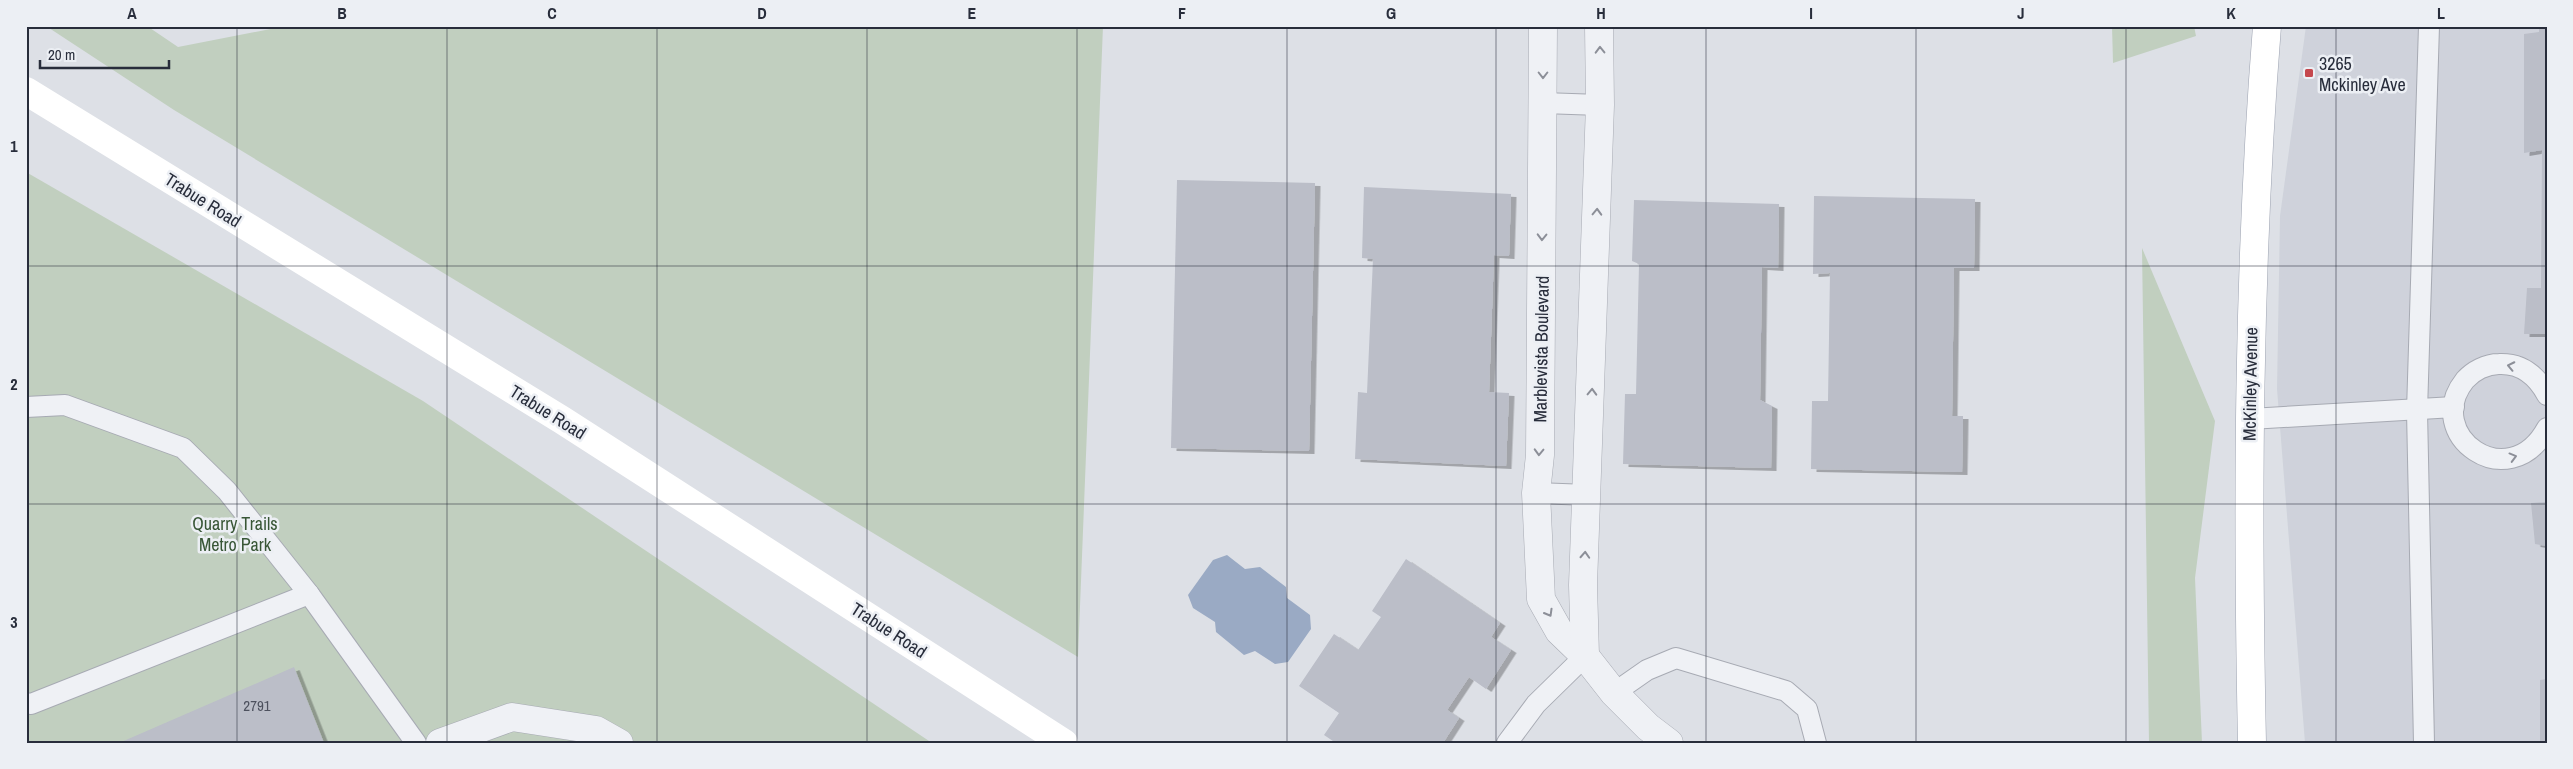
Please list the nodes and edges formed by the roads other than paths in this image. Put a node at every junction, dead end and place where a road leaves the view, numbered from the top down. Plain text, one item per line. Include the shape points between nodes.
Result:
1 (1543, 26) edge
2 (1599, 26) edge
3 (2267, 26) edge
4 (2429, 26) edge
5 (26, 91) edge
6 (1543, 103) junction
7 (1600, 105) junction
8 (2547, 395) edge
9 (26, 407) edge
10 (2454, 407) junction
11 (2417, 410) junction
12 (2250, 419) junction
13 (2547, 428) edge
14 (1536, 493) junction
15 (1588, 495) junction
16 (309, 594) junction
17 (1585, 656) junction
18 (1614, 693) junction
19 (26, 703) edge
20 (1666, 742) edge
21 (416, 743) edge
22 (440, 743) edge
23 (619, 743) edge
24 (1064, 743) edge
25 (1508, 743) edge
26 (1816, 743) edge
27 (2252, 743) edge
28 (2424, 743) edge

1 -> 6 street, Marblevista Boulevard
7 -> 2 street
3 - 12 main road, McKinley Avenue via 2252,270
4 - 11 lane
5 - 24 main road, Trabue Road via 570,426
6 - 7 lane
6 -> 14 street, Marblevista Boulevard via 1540,455
15 -> 7 street
8 -> 10 lane via 2528,372 2514,365 2498,364 2482,367 2469,376 2459,389
9 - 16 lane via 66,405 183,448 227,491
10 - 11 lane
10 -> 13 lane via 2454,420 2461,438 2469,448 2491,458 2514,458 2528,452 2540,441
11 - 12 lane
11 - 28 lane
12 - 27 main road, McKinley Avenue
14 - 15 lane
14 -> 17 street, Marblevista Boulevard via 1541,599 1559,631
17 -> 15 street
16 - 19 lane via 31,704
16 - 21 lane
17 - 18 street, Marblevista Boulevard
17 - 25 lane via 1536,704
18 - 20 street, Marblevista Boulevard
18 - 26 lane via 1647,670 1676,658 1786,691 1806,709
22 - 23 street via 512,717 596,730

